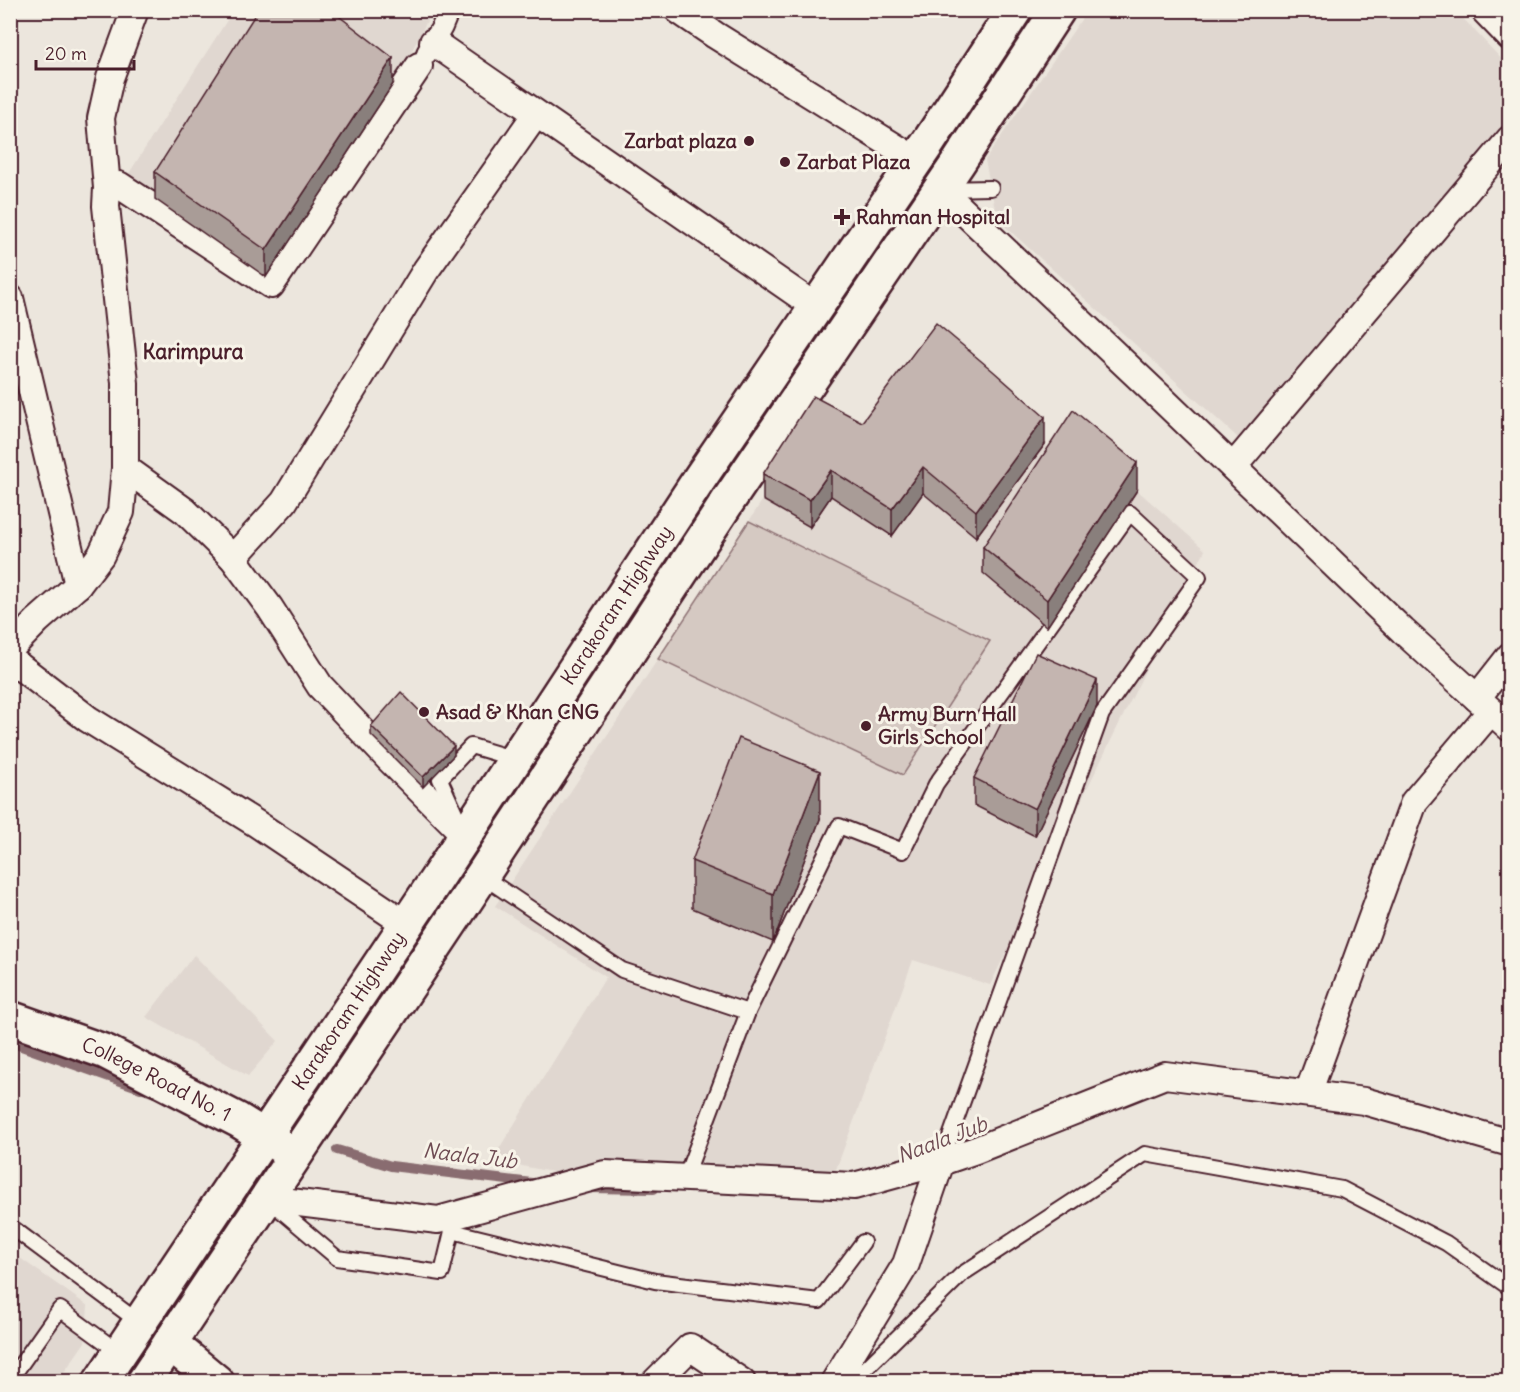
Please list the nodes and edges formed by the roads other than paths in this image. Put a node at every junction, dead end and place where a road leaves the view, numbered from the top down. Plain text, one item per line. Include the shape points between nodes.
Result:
1 (135, 10) edge
2 (449, 10) edge
3 (678, 10) edge
4 (1015, 10) edge
5 (1058, 10) edge
6 (1484, 10) edge
7 (1509, 37) edge
8 (433, 42) junction
9 (419, 66) joint
10 (536, 114) junction
11 (1509, 139) edge
12 (916, 160) junction
13 (107, 188) junction
14 (991, 188) dead end
15 (940, 189) junction
16 (10, 298) edge
17 (816, 308) junction
18 (1233, 467) junction
19 (125, 468) junction
20 (233, 558) junction
21 (78, 585) junction
22 (10, 649) edge
23 (1509, 656) edge
24 (10, 659) edge
25 (1492, 712) edge
26 (515, 759) junction
27 (465, 835) junction
28 (482, 876) junction
29 (406, 924) junction
30 (748, 1012) junction
31 (10, 1018) edge
32 (1308, 1093) junction
33 (265, 1136) junction
34 (1509, 1143) edge
35 (295, 1155) junction
36 (941, 1162) junction
37 (685, 1178) junction
38 (266, 1199) junction
39 (10, 1226) edge
40 (863, 1242) dead end
41 (1509, 1288) edge
42 (140, 1323) junction
43 (170, 1343) junction
44 (120, 1353) junction
45 (10, 1380) edge
46 (100, 1382) edge
47 (144, 1382) edge
48 (217, 1382) edge
49 (655, 1382) edge
50 (742, 1382) edge
51 (834, 1382) edge
52 (852, 1382) edge

1 - 13 street via 110,78 101,118
2 - 8 street
3 - 12 street
4 - 12 main road, Karakoram Highway
5 - 15 main road, Karakoram Highway
6 - 7 street
8 - 9 street
8 - 10 street
9 - 13 street via 271,285 119,185
10 - 17 street
10 - 20 street via 426,270 284,502
11 - 18 street
12 - 17 main road, Karakoram Highway
13 - 19 street via 125,383
14 - 15 lane
15 - 18 street
15 - 28 main road, Karakoram Highway via 730,498
16 - 21 street
17 - 26 main road, Karakoram Highway
18 - 25 street
19 - 20 street via 185,512
19 - 21 street via 121,512 100,555
20 - 27 street via 320,686
21 - 22 street
23 - 25 street
24 - 29 street via 88,718
25 - 32 street via 1414,802
26 - 27 main road, Karakoram Highway
26 - 27 lane via 471,746 440,779
27 - 29 main road, Karakoram Highway
28 - 30 lane via 622,970
28 - 35 main road, Karakoram Highway
29 - 33 main road, Karakoram Highway
30 - 36 lane via 839,826 903,851 936,784 1130,513 1198,577 1102,714
30 - 37 lane
31 - 33 main road, College Road No. 1 via 106,1052
32 - 34 street via 1364,1101
32 - 36 street via 1165,1075
33 - 35 main road, College Road No. 1
33 - 42 main road, Karakoram Highway
35 - 38 main road, Karakoram Highway
36 - 37 street via 854,1186
36 - 51 street via 906,1264
37 - 38 street via 604,1174 438,1220
38 - 40 lane via 337,1258 442,1273 452,1231 655,1281 819,1301
38 - 43 main road, Karakoram Highway
39 - 42 lane
41 - 52 lane via 1446,1243 1342,1189 1145,1154 962,1274
42 - 44 main road, Karakoram Highway
43 - 47 main road, Karakoram Highway
43 - 48 main road
44 - 45 lane via 60,1309
44 - 46 main road, Karakoram Highway
49 - 50 street via 690,1347

